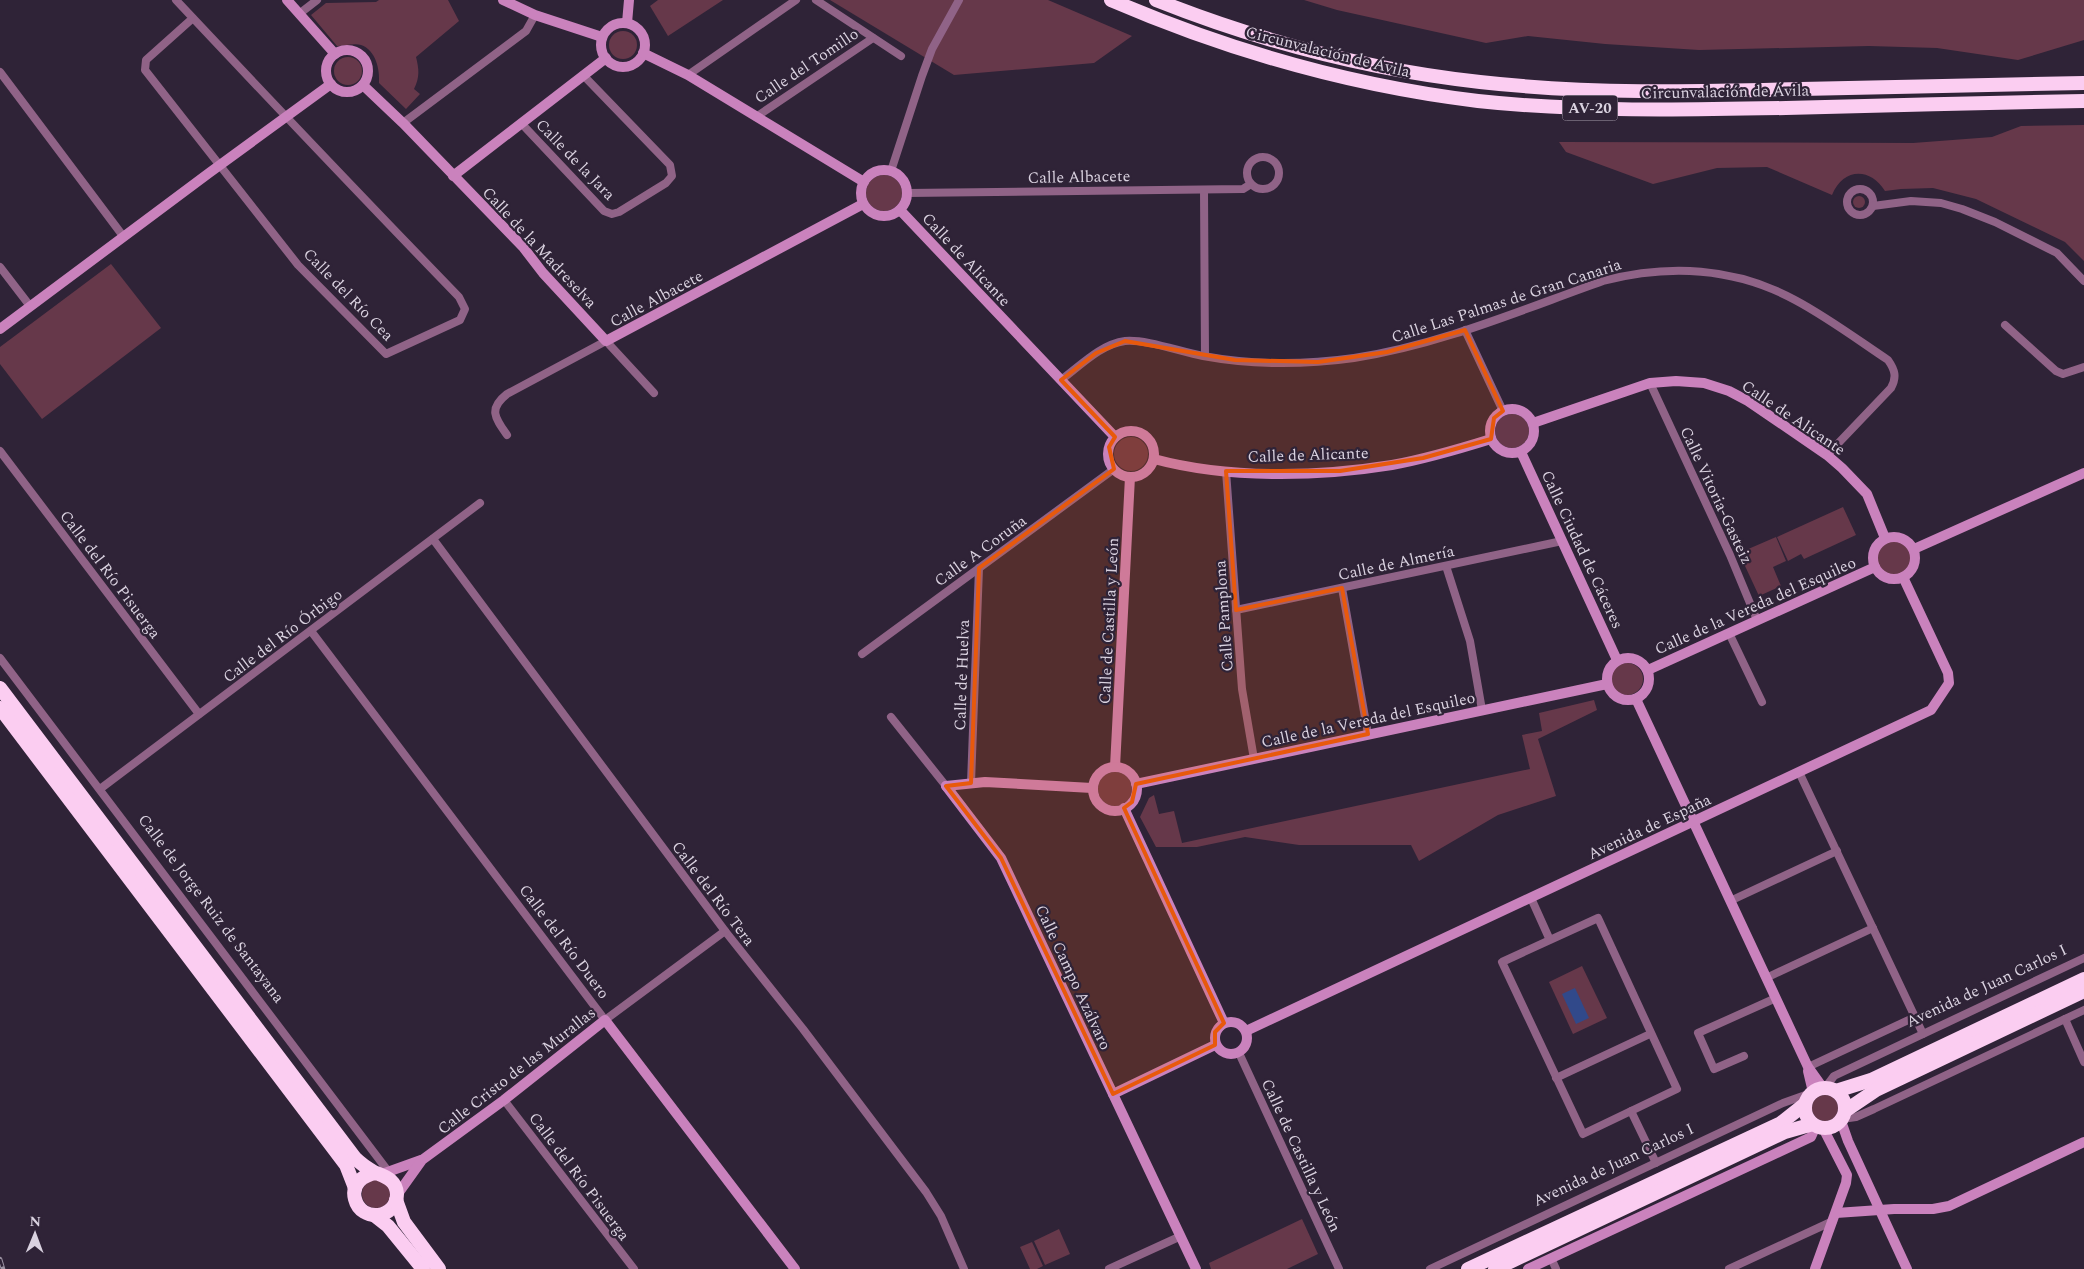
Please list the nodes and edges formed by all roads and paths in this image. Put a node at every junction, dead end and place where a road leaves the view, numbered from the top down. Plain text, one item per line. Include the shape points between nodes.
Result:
1 (176, 0) edge
2 (287, 0) edge
3 (318, 0) edge
4 (503, 0) edge
5 (629, 0) edge
6 (796, 0) edge
7 (816, 0) edge
8 (959, 0) edge
9 (1111, 0) edge
10 (1156, 0) edge
11 (299, 14) junction
12 (535, 16) junction
13 (193, 18) junction
14 (627, 23) junction
15 (602, 37) junction
16 (872, 38) junction
17 (643, 52) junction
18 (335, 54) junction
19 (901, 56) dead end
20 (606, 58) junction
21 (0, 72) edge
22 (688, 75) junction
23 (584, 76) junction
24 (331, 84) junction
25 (2084, 84) edge
26 (363, 85) junction
27 (2084, 101) edge
28 (756, 117) junction
29 (286, 118) junction
30 (403, 123) junction
31 (521, 123) junction
32 (219, 166) junction
33 (891, 171) junction
34 (453, 176) junction
35 (864, 182) junction
36 (1251, 184) junction
37 (1204, 190) junction
38 (907, 193) junction
39 (864, 204) junction
40 (1872, 206) dead end
41 (900, 210) junction
42 (123, 236) junction
43 (0, 266) edge
44 (2084, 281) edge
45 (30, 306) junction
46 (2005, 325) dead end
47 (0, 329) edge
48 (1465, 330) junction
49 (606, 341) junction
50 (1205, 356) junction
51 (2084, 367) edge
52 (1061, 380) junction
53 (1650, 383) junction
54 (654, 393) dead end
55 (1502, 411) junction
56 (1533, 423) junction
57 (507, 435) dead end
58 (1115, 438) junction
59 (1491, 439) junction
60 (0, 451) edge
61 (1521, 452) junction
62 (1827, 455) junction
63 (1154, 459) junction
64 (1114, 469) junction
65 (1226, 471) junction
66 (2084, 473) edge
67 (1130, 477) junction
68 (480, 503) dead end
69 (1885, 538) junction
70 (433, 539) junction
71 (1562, 541) junction
72 (1914, 549) junction
73 (1446, 566) junction
74 (1875, 567) junction
75 (979, 568) junction
76 (1904, 577) junction
77 (1342, 588) junction
78 (1236, 610) junction
79 (1757, 620) junction
80 (311, 631) junction
81 (1729, 633) junction
82 (862, 654) dead end
83 (0, 658) edge
84 (1617, 660) junction
85 (1648, 670) junction
86 (1607, 684) junction
87 (0, 688) edge
88 (1636, 699) junction
89 (1762, 702) dead end
90 (0, 708) edge
91 (1482, 710) junction
92 (199, 714) junction
93 (892, 718) dead end
94 (1368, 734) junction
95 (1254, 759) junction
96 (1115, 767) junction
97 (1800, 772) junction
98 (971, 783) junction
99 (1136, 784) junction
100 (946, 786) junction
101 (1092, 788) junction
102 (100, 789) junction
103 (1124, 808) junction
104 (1693, 821) junction
105 (1837, 851) junction
106 (1531, 898) junction
107 (1730, 900) junction
108 (1873, 928) junction
109 (725, 931) junction
110 (1549, 938) junction
111 (2084, 958) edge
112 (1766, 978) junction
113 (2084, 979) edge
114 (2084, 991) edge
115 (1776, 998) junction
116 (2084, 1010) edge
117 (1915, 1017) junction
118 (2064, 1019) junction
119 (606, 1020) junction
120 (1224, 1023) junction
121 (1246, 1031) junction
122 (1650, 1034) junction
123 (1923, 1034) junction
124 (1216, 1045) junction
125 (1238, 1053) junction
126 (1744, 1056) dead end
127 (2084, 1062) edge
128 (1808, 1067) junction
129 (1556, 1078) junction
130 (1819, 1092) junction
131 (1113, 1094) junction
132 (504, 1100) junction
133 (1631, 1111) junction
134 (1843, 1117) junction
135 (1817, 1126) junction
136 (2084, 1142) edge
137 (422, 1160) junction
138 (1656, 1163) junction
139 (389, 1183) junction
140 (355, 1188) junction
141 (1880, 1210) junction
142 (374, 1216) junction
143 (1834, 1217) junction
144 (1181, 1236) junction
145 (1551, 1258) junction
146 (423, 1269) edge
147 (439, 1269) edge
148 (634, 1269) edge
149 (795, 1269) edge
150 (964, 1269) edge
151 (1109, 1269) edge
152 (1196, 1269) edge
153 (1339, 1269) edge
154 (1430, 1269) edge
155 (1468, 1269) edge
156 (1495, 1269) edge
157 (1528, 1269) edge
158 (1556, 1269) edge
159 (1729, 1269) edge
160 (1815, 1269) edge
161 (1907, 1269) edge

1 - 13 street, Calle del Río Cea
2 - 11 street
3 - 11 street
4 - 12 street
5 - 14 street
6 - 22 street
7 - 16 street, Calle del Tomillo
8 - 33 street via 932,49
9 - 27 highway, Circunvalación de Ávila / AV-20 via 1232,46 1305,66 1358,80 1478,100 1619,110
10 - 25 highway, Circunvalación de Ávila / AV-20 via 1236,29 1365,63 1478,82 1545,88 1702,92
11 - 18 street
12 - 15 street
12 - 30 street via 526,32
13 - 29 street, Calle del Río Cea
13 - 32 street, Calle del Río Cea via 146,60 146,70
14 - 15 street via 610,27
14 - 17 street via 642,34
15 - 20 street
16 - 19 street, Calle del Tomillo
16 - 28 street, Calle del Tomillo
17 - 20 street via 635,63 629,65 616,65
17 - 22 street, Calle del Tomillo
18 - 24 street via 326,72
18 - 26 street via 356,51 365,59 369,72
20 - 23 street, Calle de la Jara
21 - 42 street
22 - 28 street, Calle del Tomillo
23 - 31 street, Calle de la Jara
23 - 31 street, Calle de la Jara via 670,165 672,176 666,183 619,212 608,214
24 - 26 street via 343,92 357,90
24 - 29 street
26 - 30 street, Calle de la Madreselva
28 - 35 street, Calle del Tomillo
29 - 32 street
29 - 32 street, Calle del Río Cea via 459,297 465,309 460,320 386,354 298,265
30 - 34 street, Calle de la Madreselva
31 - 34 street, Calle de la Jara
32 - 42 street
33 - 35 street via 880,170 870,174
33 - 38 street via 905,184
34 - 49 street, Calle de la Madreselva via 523,247
35 - 39 street via 861,193
36 - 36 street via 1260,189 1270,188 1277,181 1279,171 1275,162 1266,157 1256,158 1249,165 1247,175
36 - 37 street, Calle Albacete via 1243,189
37 - 38 street, Calle Albacete
37 - 50 street
38 - 41 street
39 - 41 street via 870,212 880,216
39 - 49 street, Calle Albacete
40 - 44 street via 1911,201 1941,203 1962,209 1996,222 2057,254
41 - 52 street, Calle de Alicante
42 - 45 street
43 - 45 street
45 - 47 street
46 - 51 street via 2056,372 2063,374
48 - 50 street, Calle Las Palmas de Gran Canaria via 1387,352 1326,361 1279,363
48 - 55 street
48 - 62 street, Calle Las Palmas de Gran Canaria via 1630,274 1688,270 1748,280 1796,300 1888,360 1894,369 1895,380 1891,388
49 - 54 street, Calle de la Madreselva
49 - 57 street, Calle Albacete via 498,401 495,419
50 - 52 street, Calle Las Palmas de Gran Canaria via 1125,341 1096,353
52 - 58 street, Calle de Alicante
53 - 56 street, Calle de Alicante
53 - 62 street, Calle de Alicante via 1704,383 1729,391
53 - 79 street, Calle Vitoria-Gasteiz
55 - 56 street via 1514,409 1526,414
55 - 59 street via 1490,428
56 - 61 street via 1530,445
58 - 63 street via 1125,432 1137,432 1148,437 1154,447
58 - 64 street via 1109,447
59 - 61 street via 1498,449 1509,453
59 - 65 street, Calle de Alicante via 1392,465 1340,471
60 - 92 street, Calle del Río Pisuerga
61 - 71 street, Calle Ciudad de Cáceres
62 - 69 street, Calle de Alicante via 1867,494
63 - 65 street, Calle de Alicante
63 - 67 street via 1149,469
64 - 67 street
64 - 75 street, Calle A Coruña
65 - 78 street, Calle Pamplona
66 - 72 street
67 - 96 street, Calle de Castilla y León
68 - 70 street, Calle del Río Órbigo
69 - 72 street via 1896,536 1907,540
69 - 74 street via 1877,545 1873,556
70 - 80 street, Calle del Río Órbigo
70 - 109 street, Calle del Río Tera
71 - 73 street, Calle de Almería
71 - 84 street, Calle Ciudad de Cáceres
72 - 76 street via 1916,560
73 - 77 street, Calle de Almería
73 - 91 street via 1470,641
74 - 76 street via 1882,576 1892,579
74 - 79 street, Calle de la Vereda del Esquileo
75 - 82 street, Calle A Coruña
75 - 98 street, Calle de Huelva
76 - 97 street, Avenida de España via 1948,673 1949,683 1931,710
77 - 78 street, Calle de Almería
77 - 94 street
78 - 95 street, Calle Pamplona via 1242,689
79 - 81 street, Calle de la Vereda del Esquileo
80 - 92 street, Calle del Río Órbigo
80 - 119 street, Calle del Río Duero
81 - 85 street, Calle de la Vereda del Esquileo
81 - 89 street
83 - 102 street, Calle de Jorge Ruiz de Santayana
84 - 85 street via 1629,657 1640,661
84 - 86 street via 1610,666
85 - 88 street via 1645,692
86 - 88 street via 1618,697
86 - 91 street, Calle de la Vereda del Esquileo
87 - 139 highway via 356,1158
88 - 104 street
90 - 140 highway via 346,1165
91 - 94 street, Calle de la Vereda del Esquileo
92 - 102 street, Calle del Río Órbigo
93 - 100 street, Calle Campo Azálvaro
94 - 95 street, Calle de la Vereda del Esquileo
95 - 99 street, Calle de la Vereda del Esquileo
96 - 99 street via 1132,775
96 - 101 street via 1104,769
97 - 104 street, Avenida de España
97 - 105 street
98 - 100 street
98 - 101 street
99 - 103 street via 1132,802
100 - 131 street, Calle Campo Azálvaro via 1001,858
101 - 103 street via 1095,799 1103,807 1113,810
102 - 139 street, Calle de Jorge Ruiz de Santayana
103 - 120 street
104 - 106 street, Avenida de España
104 - 107 street
105 - 107 street
105 - 108 street
106 - 110 street
106 - 121 street, Avenida de España
107 - 112 street
108 - 112 street
108 - 117 street
109 - 119 street, Calle Cristo de las Murallas
109 - 150 street, Calle del Río Tera via 926,1192 941,1216
110 - 122 street via 1598,918
110 - 129 street via 1502,962
111 - 123 street, Avenida de Juan Carlos I
112 - 115 street
113 - 130 highway, Avenida de Juan Carlos I via 1871,1080
114 - 134 highway via 1876,1090
115 - 126 street via 1698,1033 1714,1069
115 - 128 street
116 - 118 street
117 - 123 street
117 - 128 street, Avenida de Juan Carlos I
118 - 127 street
118 - 134 street via 1856,1117
119 - 132 street, Calle Cristo de las Murallas
119 - 149 street, Calle del Río Duero
120 - 121 street via 1237,1022
120 - 124 street via 1215,1032
121 - 125 street via 1247,1043
122 - 129 street
122 - 133 street via 1677,1090
123 - 130 street, Avenida de Juan Carlos I via 1834,1076
124 - 125 street via 1225,1054
124 - 131 street
125 - 153 street, Calle de Castilla y León
128 - 130 street
129 - 133 street via 1583,1134
130 - 134 highway via 1842,1096 1845,1103
130 - 135 highway via 1806,1115
130 - 138 street, Avenida de Juan Carlos I via 1783,1103
130 - 155 highway, Avenida de Juan Carlos I via 1781,1123
131 - 144 street, Calle Campo Azálvaro
132 - 137 street, Calle Cristo de las Murallas
132 - 148 street, Calle del Río Pisuerga
133 - 138 street
134 - 135 highway via 1833,1127
134 - 141 street via 1848,1141
135 - 143 street via 1847,1175
135 - 145 street via 1811,1137
135 - 156 highway via 1785,1132
136 - 141 street via 1948,1206
137 - 139 street, Calle Cristo de las Murallas
137 - 139 street, Calle Cristo de las Murallas
138 - 154 street, Avenida de Juan Carlos I
139 - 140 highway via 363,1177
139 - 142 highway via 388,1212
139 - 147 highway, Calle de Jorge Ruiz de Santayana via 404,1222
140 - 142 highway via 359,1208
141 - 143 street
141 - 161 street
142 - 146 highway via 388,1226
143 - 159 street
143 - 160 street
144 - 151 street
144 - 152 street, Calle Campo Azálvaro
145 - 157 street
145 - 158 street

